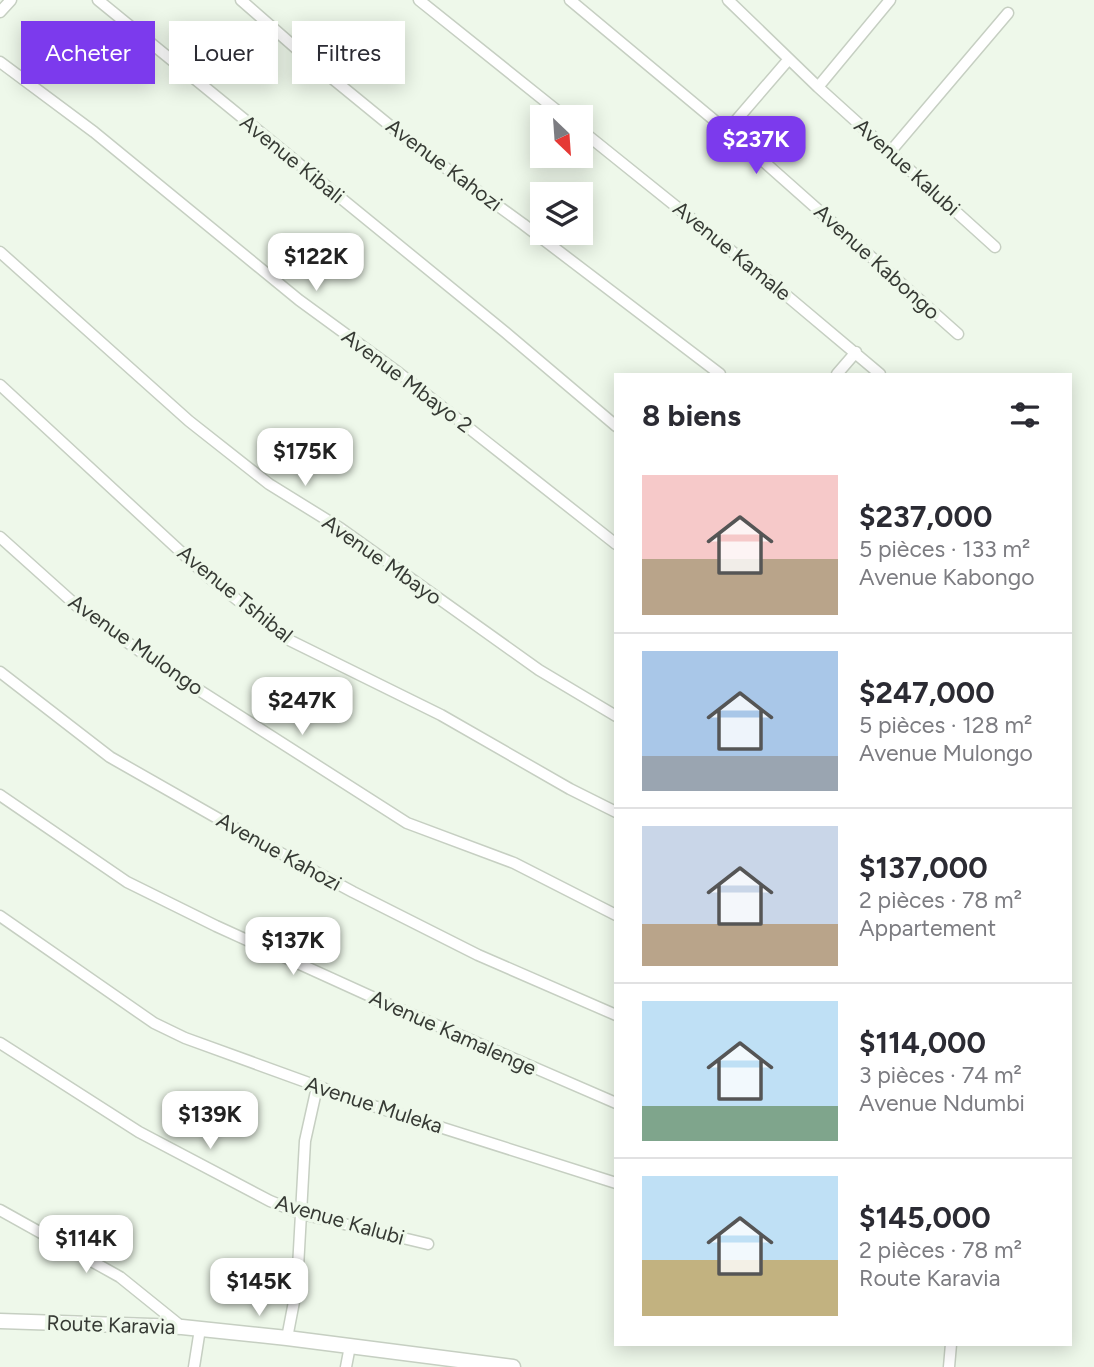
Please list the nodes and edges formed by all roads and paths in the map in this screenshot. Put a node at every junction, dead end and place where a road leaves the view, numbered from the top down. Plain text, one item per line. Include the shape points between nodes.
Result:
1 (11, 0) edge
2 (98, 0) edge
3 (241, 0) edge
4 (419, 0) edge
5 (570, 0) edge
6 (890, 0) edge
7 (734, 2) edge
8 (0, 12) edge
9 (1008, 13) dead end
10 (789, 59) junction
11 (0, 62) edge
12 (818, 87) junction
13 (550, 105) edge
14 (727, 131) junction
15 (593, 140) edge
16 (890, 152) junction
17 (995, 247) dead end
18 (0, 252) edge
19 (958, 334) dead end
20 (856, 352) junction
21 (719, 373) edge
22 (838, 373) edge
23 (879, 373) edge
24 (0, 385) edge
25 (614, 424) edge
26 (0, 537) edge
27 (614, 542) edge
28 (0, 672) edge
29 (614, 715) edge
30 (0, 795) edge
31 (614, 811) edge
32 (614, 914) edge
33 (0, 916) edge
34 (614, 1014) edge
35 (0, 1043) edge
36 (317, 1087) junction
37 (614, 1102) edge
38 (614, 1182) edge
39 (0, 1210) edge
40 (302, 1214) junction
41 (428, 1244) dead end
42 (0, 1321) edge
43 (183, 1327) junction
44 (200, 1329) junction
45 (287, 1338) junction
46 (350, 1346) junction
47 (951, 1346) edge
48 (194, 1367) edge
49 (346, 1367) edge
50 (513, 1367) edge
51 (949, 1367) edge

1 - 8 street
2 - 25 street, Avenue Kibali
3 - 21 street, Avenue Kahozi via 410,142
4 - 13 street
5 - 14 street, Avenue Kabongo
6 - 12 street
7 - 10 street, Avenue Kalubi
9 - 16 street
10 - 12 street, Avenue Kalubi
10 - 14 street
11 - 27 street, Avenue Mbayo 2
12 - 16 street, Avenue Kalubi
14 - 19 street, Avenue Kabongo
15 - 20 street, Avenue Kamale
16 - 17 street, Avenue Kalubi
18 - 29 street, Avenue Mbayo via 189,421 269,484 340,528 540,670
20 - 22 street
20 - 23 street, Avenue Kamale
24 - 31 street, Avenue Tshibal via 207,576 287,639 442,715
26 - 32 street, Avenue Mulongo via 78,607 155,662 407,823 514,863
28 - 34 street, Avenue Kahozi via 128,769 353,892
30 - 37 street, Avenue Kamalenge via 127,882 392,1006
33 - 36 street, Avenue Muleka via 154,1023
35 - 40 street, Avenue Kalubi via 139,1132
36 - 38 street, Avenue Muleka
36 - 40 street via 305,1141
39 - 43 street via 120,1277
40 - 41 street, Avenue Kalubi
40 - 45 street via 297,1286
42 - 43 street, Route Karavia
43 - 44 street, Route Karavia
44 - 45 street, Route Karavia
44 - 48 street
45 - 46 street, Route Karavia
46 - 49 street
46 - 50 street, Route Karavia
47 - 51 street

